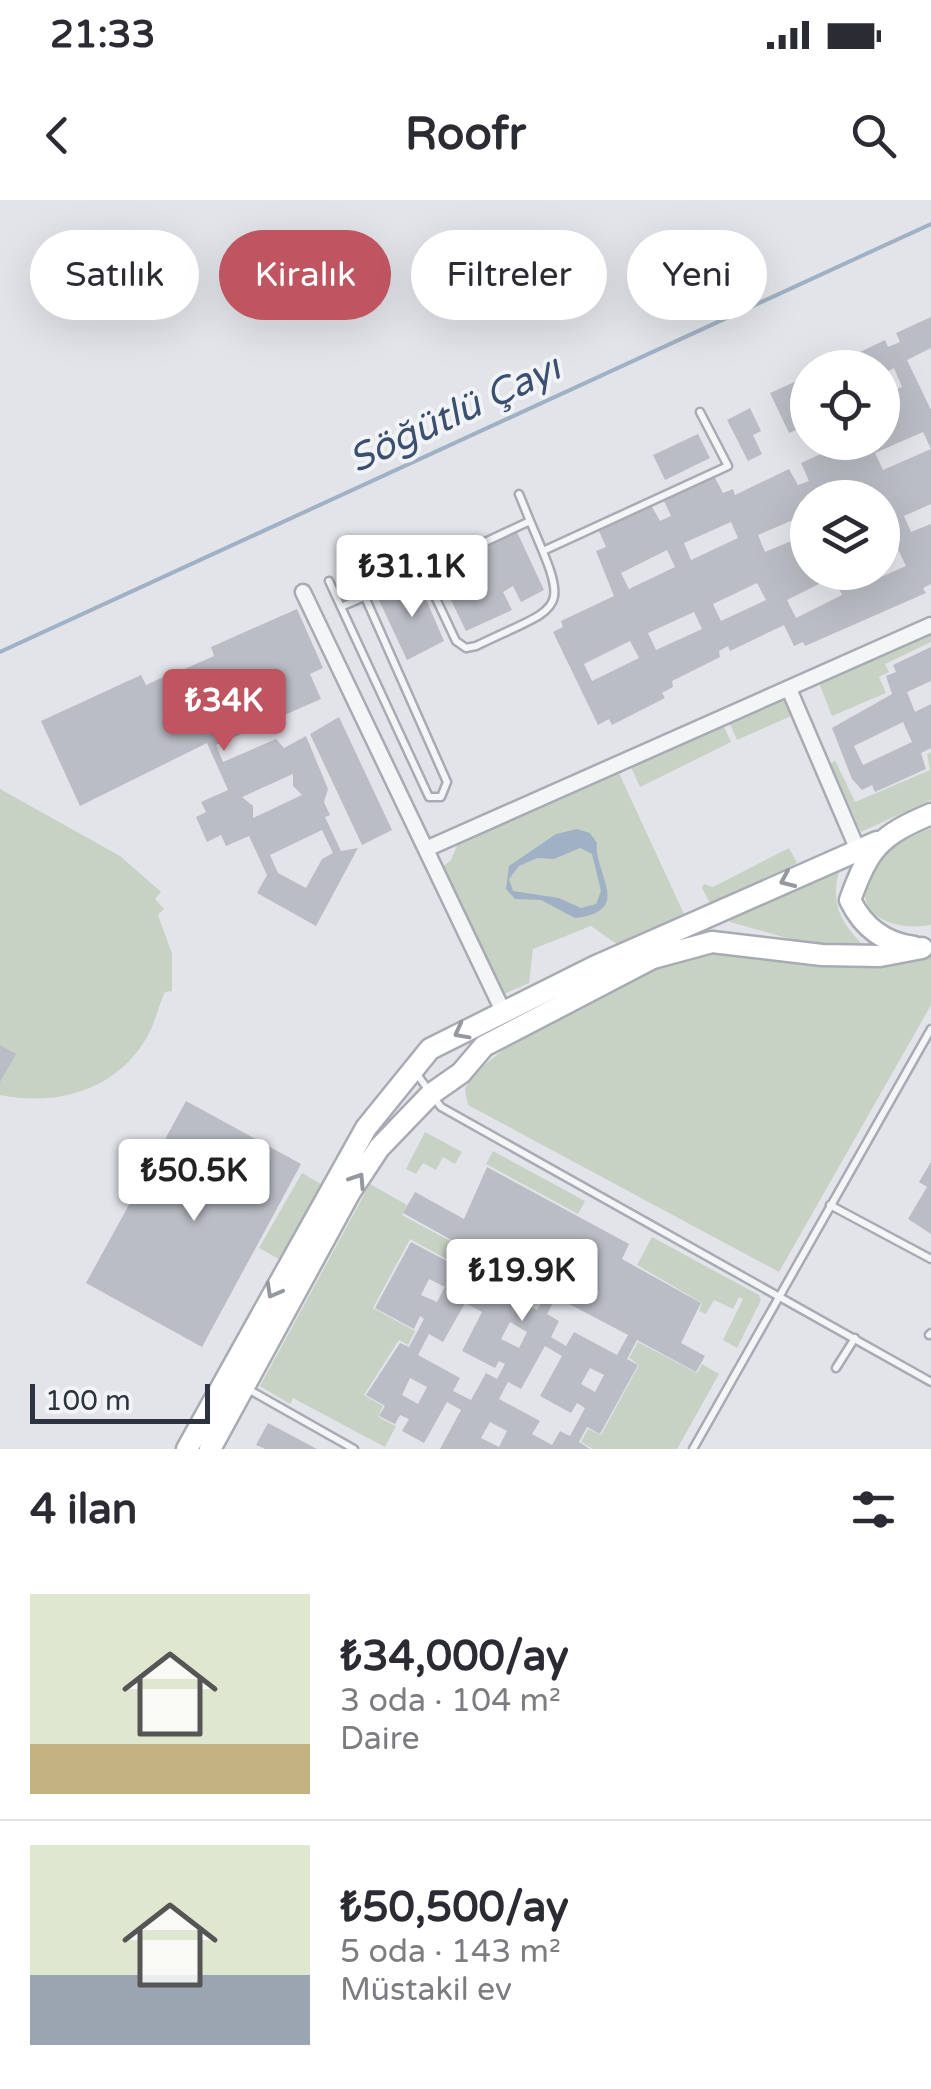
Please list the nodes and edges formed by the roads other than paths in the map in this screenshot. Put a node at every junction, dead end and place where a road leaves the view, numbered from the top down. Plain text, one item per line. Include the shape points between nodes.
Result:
1 (700, 412) dead end
2 (519, 494) dead end
3 (530, 521) junction
4 (398, 549) dead end
5 (543, 551) junction
6 (353, 570) dead end
7 (424, 571) junction
8 (411, 576) junction
9 (329, 581) dead end
10 (303, 592) dead end
11 (376, 594) dead end
12 (364, 597) junction
13 (341, 608) junction
14 (931, 625) edge
15 (790, 689) junction
16 (931, 814) edge
17 (867, 845) junction
18 (426, 849) junction
19 (926, 947) edge
20 (503, 1011) junction
21 (931, 1030) edge
22 (412, 1068) junction
23 (431, 1094) junction
24 (830, 1205) junction
25 (931, 1259) edge
26 (779, 1295) junction
27 (854, 1338) junction
28 (836, 1368) dead end
29 (931, 1382) edge
30 (244, 1386) junction
31 (187, 1449) edge
32 (210, 1449) edge
33 (354, 1449) edge
34 (693, 1449) edge

1 - 5 lane via 728,466
2 - 3 lane
3 - 5 lane
3 - 7 lane
4 - 8 lane
5 - 7 lane via 558,586 548,611 466,648 456,641
6 - 12 lane
7 - 8 lane
8 - 11 lane
9 - 13 lane
10 - 18 street
12 - 13 lane
12 - 13 lane via 447,782 442,797 429,798
14 - 15 street
15 - 17 street
15 - 18 street
16 - 17 street
17 - 19 street via 850,900 860,920 880,936
17 -> 20 street
18 - 20 street
19 - 23 street via 880,956 822,955 712,942 653,958 484,1046
20 -> 22 street via 430,1049
21 - 24 lane
22 - 23 lane
22 -> 31 street via 366,1128
23 - 26 lane via 440,1107
30 -> 23 street via 350,1192
24 - 25 lane
24 - 26 lane
26 - 27 lane
26 - 34 lane
27 - 28 lane
27 - 29 lane
30 - 32 street
30 - 33 lane

